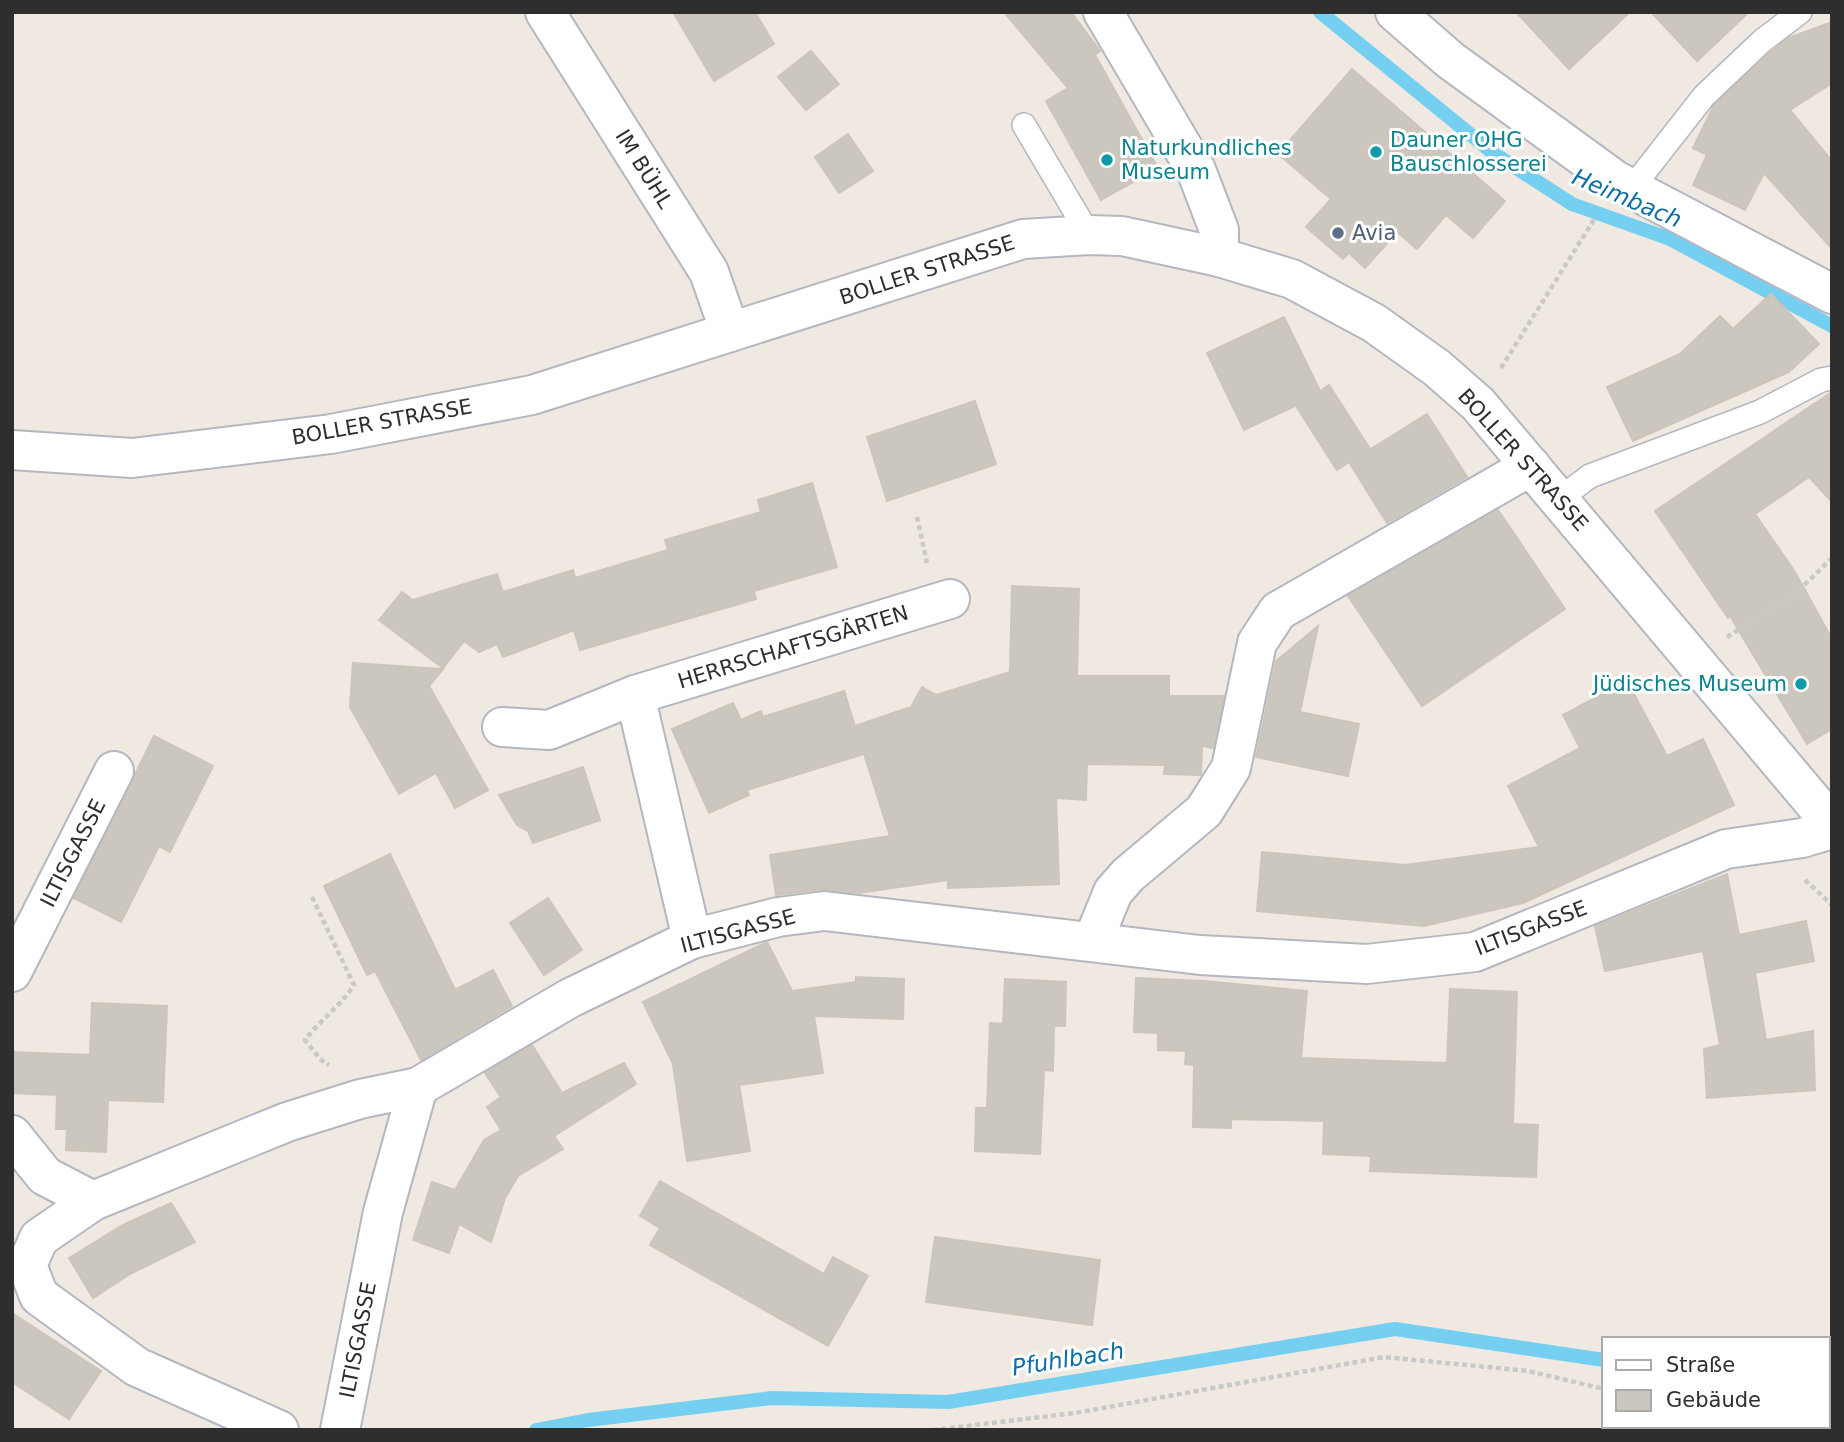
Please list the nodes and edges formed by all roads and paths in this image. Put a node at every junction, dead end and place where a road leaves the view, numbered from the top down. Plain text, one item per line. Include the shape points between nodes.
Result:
1 (545, 12) edge
2 (1103, 12) edge
3 (1395, 12) edge
4 (1800, 12) edge
5 (1024, 125) dead end
6 (1632, 188) junction
7 (1585, 234) dead end
8 (1089, 235) junction
9 (1219, 257) junction
10 (1832, 294) edge
11 (730, 332) junction
12 (1510, 354) dead end
13 (1832, 378) edge
14 (12, 450) edge
15 (1531, 466) junction
16 (1559, 499) junction
17 (1832, 558) edge
18 (950, 599) dead end
19 (1691, 659) junction
20 (635, 695) junction
21 (502, 727) dead end
22 (114, 771) dead end
23 (1832, 826) edge
24 (312, 898) dead end
25 (692, 939) junction
26 (1093, 940) junction
27 (12, 971) edge
28 (400, 1091) junction
29 (12, 1135) edge
30 (93, 1201) junction
31 (1602, 1389) edge
32 (279, 1430) edge
33 (340, 1430) edge
34 (933, 1430) edge

1 - 11 street, IM BÜHL via 709,272
2 - 9 street via 1196,170 1219,230
3 - 6 street via 1450,60
4 - 6 lane via 1704,96
5 - 8 lane
6 - 10 street
7 - 12 path
8 - 9 street, BOLLER STRASSE via 1122,236
8 - 11 street, BOLLER STRASSE via 1023,239
9 - 15 street, BOLLER STRASSE via 1292,279 1374,323 1478,404
11 - 14 street, BOLLER STRASSE via 532,395 331,434 132,458
13 - 16 lane via 1760,412 1590,476
15 - 16 street, BOLLER STRASSE
15 - 26 street via 1278,611 1257,643 1231,768 1204,811 1113,892
16 - 19 street, BOLLER STRASSE
17 - 19 path via 1794,594
18 - 20 street, HERRSCHAFTSGÄRTEN
19 - 23 street, BOLLER STRASSE
20 - 21 street, HERRSCHAFTSGÄRTEN via 549,730
20 - 25 street
22 - 27 street, ILTISGASSE
23 - 26 street, ILTISGASSE via 1802,838 1726,849 1475,952 1367,964 1200,955
24 - 28 path via 354,985 305,1040 320,1059
25 - 26 street, ILTISGASSE via 778,916 824,911
25 - 28 street, ILTISGASSE via 570,998
28 - 30 street, ILTISGASSE via 287,1122
28 - 33 street, ILTISGASSE via 383,1212
29 - 30 street via 46,1176
30 - 32 street, ILTISGASSE via 38,1238 27,1265 39,1296 137,1367
31 - 34 path via 1528,1371 1384,1357 1075,1413

